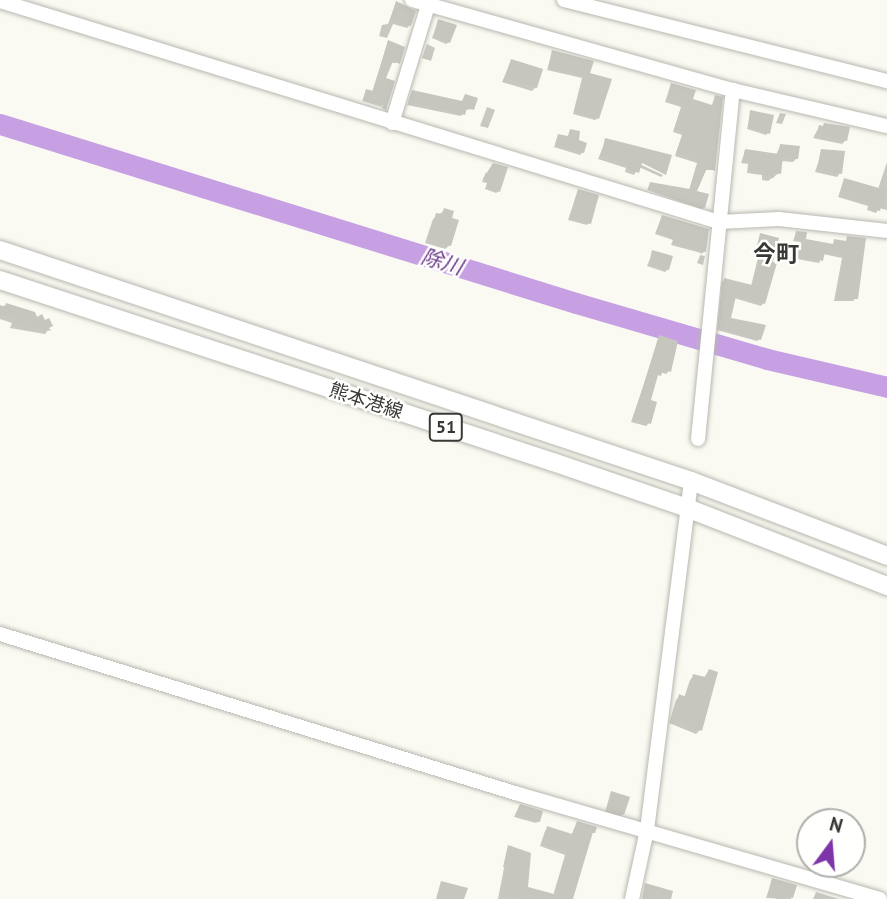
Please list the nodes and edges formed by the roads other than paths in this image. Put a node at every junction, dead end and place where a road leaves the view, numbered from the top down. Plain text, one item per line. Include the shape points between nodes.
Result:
1 (412, 0) edge
2 (564, 0) edge
3 (0, 1) edge
4 (428, 5) junction
5 (887, 81) edge
6 (733, 90) junction
7 (392, 123) junction
8 (887, 126) edge
9 (719, 222) junction
10 (887, 231) edge
11 (0, 250) edge
12 (0, 280) edge
13 (318, 355) junction
14 (309, 383) junction
15 (698, 439) dead end
16 (691, 481) junction
17 (687, 508) junction
18 (887, 556) edge
19 (887, 586) edge
20 (0, 634) edge
21 (647, 830) junction
22 (632, 899) edge
23 (880, 899) edge

1 - 4 street
2 - 5 street
3 - 7 street
4 - 6 street
4 - 7 street
6 - 8 street
6 - 9 street
7 - 9 street
9 - 10 street via 779,219
9 - 15 street
11 - 13 main road, 熊本港線 / 51
12 - 14 main road, 熊本港線 / 51
13 - 14 main road
13 - 16 main road, 熊本港線 / 51
14 - 17 main road, 熊本港線 / 51
16 - 17 street
16 - 18 main road, 熊本港線 / 51
17 - 19 main road, 熊本港線 / 51
17 - 21 street
20 - 21 street
21 - 22 street
21 - 23 street

